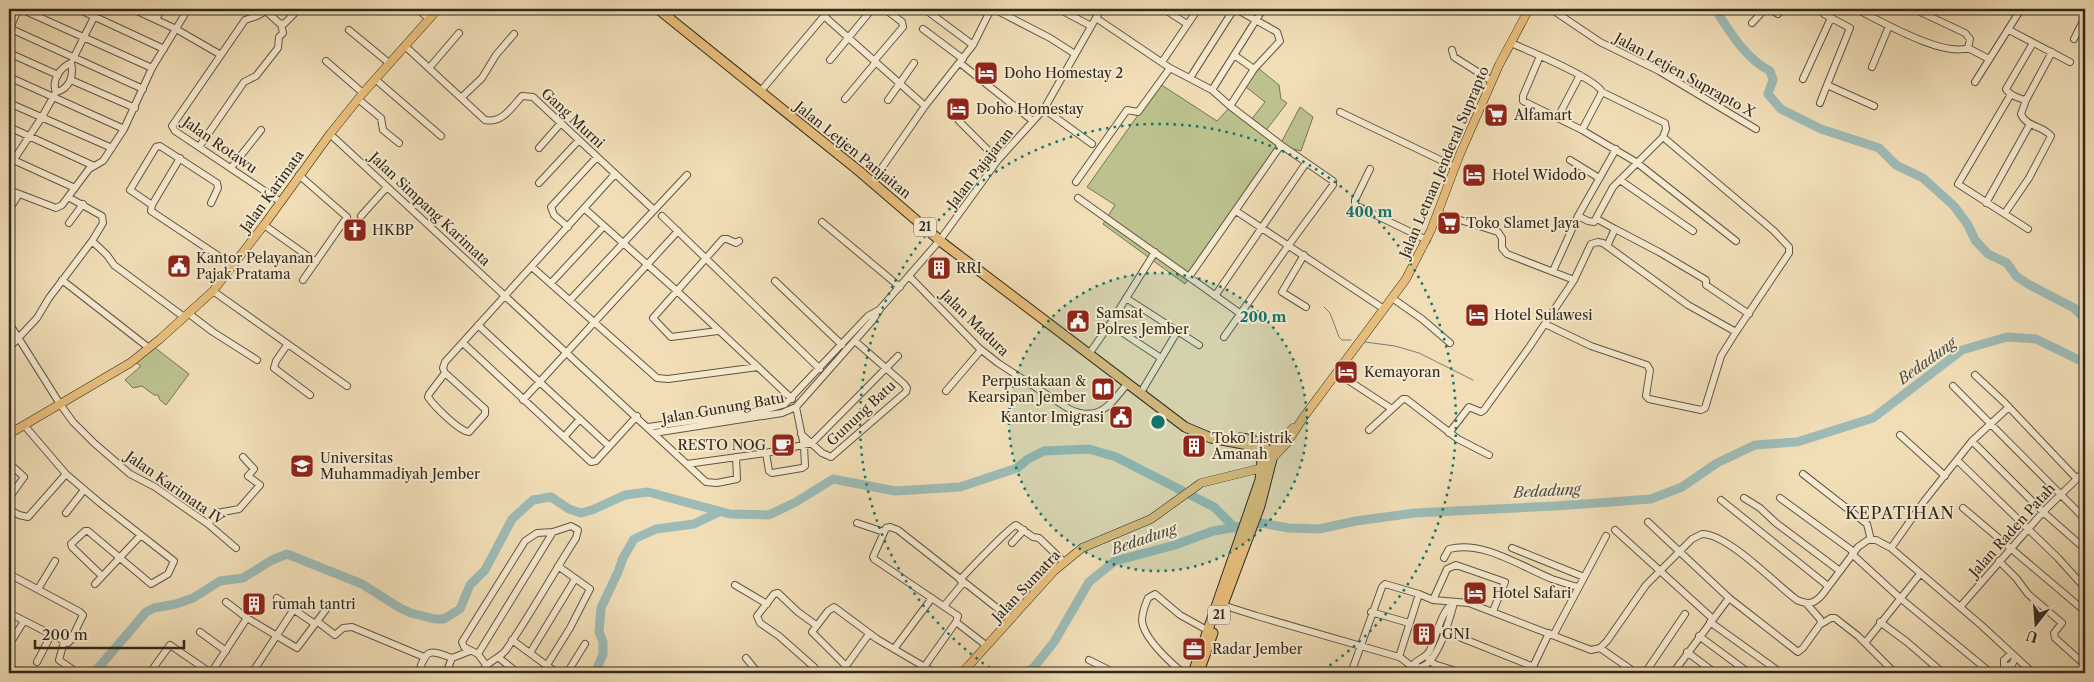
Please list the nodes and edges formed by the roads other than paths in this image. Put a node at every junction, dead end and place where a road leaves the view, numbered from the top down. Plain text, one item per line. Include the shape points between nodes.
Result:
1 (20, 9) edge
2 (78, 9) edge
3 (98, 9) edge
4 (135, 9) edge
5 (162, 9) edge
6 (188, 9) edge
7 (299, 9) edge
8 (418, 9) edge
9 (438, 9) edge
10 (658, 9) edge
11 (830, 9) edge
12 (872, 9) edge
13 (885, 9) edge
14 (993, 9) edge
15 (1059, 9) edge
16 (1101, 9) edge
17 (1164, 9) edge
18 (1198, 9) edge
19 (1235, 9) edge
20 (1263, 9) edge
21 (1529, 9) edge
22 (1551, 9) edge
23 (1765, 9) edge
24 (1770, 9) edge
25 (1783, 9) edge
26 (1822, 9) edge
27 (1914, 9) edge
28 (2021, 9) edge
29 (1862, 12) dead end
30 (930, 13) dead end
31 (94, 16) junction
32 (824, 16) junction
33 (2085, 17) edge
34 (1096, 18) junction
35 (1831, 18) junction
36 (156, 19) junction
37 (429, 19) junction
38 (1256, 21) junction
39 (1752, 23) dead end
40 (282, 24) junction
41 (1188, 24) junction
42 (1091, 26) junction
43 (1889, 26) junction
44 (9, 29) edge
45 (176, 29) junction
46 (349, 30) dead end
47 (923, 30) dead end
48 (2009, 30) junction
49 (459, 33) dead end
50 (514, 34) dead end
51 (84, 37) junction
52 (849, 38) junction
53 (2074, 39) dead end
54 (1511, 43) junction
55 (2033, 43) junction
56 (973, 45) junction
57 (405, 46) junction
58 (1968, 48) junction
59 (164, 49) junction
60 (1452, 50) dead end
61 (2052, 52) junction
62 (9, 53) edge
63 (1075, 54) junction
64 (221, 55) junction
65 (1234, 55) junction
66 (1540, 56) junction
67 (1989, 59) junction
68 (73, 60) junction
69 (830, 60) dead end
70 (326, 61) dead end
71 (875, 61) junction
72 (962, 61) junction
73 (1162, 62) junction
74 (2070, 62) dead end
75 (389, 63) junction
76 (914, 64) dead end
77 (430, 67) junction
78 (1872, 67) dead end
79 (152, 68) junction
80 (1170, 68) junction
81 (1254, 69) junction
82 (58, 75) junction
83 (1580, 75) junction
84 (9, 77) edge
85 (1190, 78) junction
86 (376, 79) junction
87 (1803, 79) dead end
88 (71, 80) junction
89 (1492, 81) junction
90 (1975, 82) dead end
91 (900, 83) junction
92 (1827, 85) junction
93 (143, 89) junction
94 (1212, 90) junction
95 (760, 92) junction
96 (1602, 92) junction
97 (55, 94) junction
98 (2011, 94) junction
99 (361, 96) junction
100 (462, 97) junction
101 (845, 99) dead end
102 (888, 100) dead end
103 (2026, 100) junction
104 (9, 103) edge
105 (1820, 103) dead end
106 (925, 106) junction
107 (1230, 106) junction
108 (1874, 106) dead end
109 (135, 108) junction
110 (1044, 109) junction
111 (1340, 112) dead end
112 (42, 117) junction
113 (1558, 117) junction
114 (959, 121) dead end
115 (1033, 121) junction
116 (560, 123) junction
117 (2030, 124) junction
118 (9, 126) edge
119 (1756, 129) dead end
120 (124, 130) junction
121 (261, 130) dead end
122 (1582, 130) junction
123 (330, 134) junction
124 (29, 136) junction
125 (441, 136) dead end
126 (1663, 137) junction
127 (579, 140) junction
128 (400, 143) dead end
129 (1092, 144) dead end
130 (1281, 145) junction
131 (199, 147) junction
132 (112, 148) junction
133 (539, 148) dead end
134 (1616, 149) junction
135 (180, 158) junction
136 (597, 158) junction
137 (11, 159) edge
138 (998, 160) junction
139 (1570, 160) dead end
140 (1636, 162) junction
141 (1306, 163) junction
142 (94, 166) junction
143 (9, 167) edge
144 (1455, 167) junction
145 (231, 168) junction
146 (1370, 169) dead end
147 (615, 174) junction
148 (688, 174) dead end
149 (300, 175) junction
150 (1599, 178) junction
151 (1620, 180) junction
152 (872, 182) junction
153 (1076, 182) dead end
154 (539, 183) dead end
155 (388, 187) junction
156 (74, 188) junction
157 (9, 190) edge
158 (19, 194) junction
159 (68, 197) junction
160 (1078, 198) dead end
161 (281, 202) junction
162 (211, 203) dead end
163 (1986, 203) junction
164 (83, 204) junction
165 (151, 208) junction
166 (585, 209) junction
167 (9, 210) edge
168 (654, 210) junction
169 (1236, 211) junction
170 (1438, 213) junction
171 (2005, 213) junction
172 (361, 216) dead end
173 (662, 216) dead end
174 (1578, 216) junction
175 (1596, 219) junction
176 (822, 222) dead end
177 (69, 223) dead end
178 (264, 225) junction
179 (604, 226) junction
180 (568, 227) junction
181 (1262, 229) junction
182 (1615, 229) junction
183 (2028, 229) dead end
184 (678, 231) junction
185 (1692, 231) dead end
186 (940, 240) junction
187 (1427, 240) junction
188 (92, 241) junction
189 (739, 241) dead end
190 (1736, 241) dead end
191 (624, 244) junction
192 (1288, 246) junction
193 (1607, 246) junction
194 (1155, 252) junction
195 (1304, 255) junction
196 (706, 259) junction
197 (316, 262) junction
198 (648, 264) junction
199 (232, 266) junction
200 (532, 267) junction
201 (1553, 271) junction
202 (909, 276) junction
203 (1190, 277) junction
204 (62, 280) junction
205 (303, 280) dead end
206 (1574, 280) junction
207 (775, 281) dead end
208 (550, 283) junction
209 (900, 287) junction
210 (212, 291) junction
211 (677, 291) junction
212 (504, 296) junction
213 (1215, 296) junction
214 (1126, 298) junction
215 (1392, 298) junction
216 (570, 300) junction
217 (513, 303) joint
218 (1306, 307) dead end
219 (880, 309) junction
220 (1384, 309) junction
221 (1241, 314) junction
222 (1748, 314) junction
223 (186, 315) junction
224 (595, 322) junction
225 (9, 323) edge
226 (1545, 324) junction
227 (478, 325) junction
228 (1114, 327) dead end
229 (718, 331) junction
230 (1177, 332) junction
231 (1736, 332) junction
232 (1224, 338) dead end
233 (18, 339) junction
234 (855, 341) junction
235 (1450, 342) dead end
236 (463, 343) junction
237 (287, 344) junction
238 (842, 345) junction
239 (1199, 345) dead end
240 (9, 348) edge
241 (149, 348) junction
242 (981, 350) junction
243 (567, 352) junction
244 (1089, 354) junction
245 (898, 356) dead end
246 (1161, 358) junction
247 (257, 360) dead end
248 (758, 367) junction
249 (886, 368) junction
250 (820, 369) junction
251 (446, 373) junction
252 (1337, 373) junction
253 (1975, 375) dead end
254 (812, 377) junction
255 (540, 382) junction
256 (818, 382) junction
257 (1128, 384) junction
258 (346, 386) dead end
259 (1953, 386) dead end
260 (946, 391) dead end
261 (1140, 394) junction
262 (310, 395) dead end
263 (792, 399) junction
264 (523, 400) junction
265 (60, 404) junction
266 (796, 407) junction
267 (2009, 407) junction
268 (1392, 409) junction
269 (762, 414) junction
270 (637, 416) junction
271 (580, 419) junction
272 (1990, 424) junction
273 (24, 425) junction
274 (648, 427) junction
275 (1369, 430) dead end
276 (654, 433) junction
277 (1449, 433) junction
278 (9, 434) edge
279 (801, 434) junction
280 (1200, 434) junction
281 (1900, 435) dead end
282 (564, 437) junction
283 (1972, 441) junction
284 (812, 443) junction
285 (609, 446) junction
286 (804, 446) junction
287 (766, 452) junction
288 (1489, 455) dead end
289 (243, 457) dead end
290 (736, 457) junction
291 (1958, 460) junction
292 (1264, 462) junction
293 (9, 463) edge
294 (687, 464) junction
295 (2085, 471) edge
296 (66, 474) junction
297 (1803, 474) dead end
298 (1945, 476) junction
299 (2077, 479) junction
300 (84, 490) junction
301 (2061, 494) junction
302 (9, 498) edge
303 (1744, 498) dead end
304 (1780, 498) dead end
305 (1721, 500) dead end
306 (1963, 508) dead end
307 (9, 510) edge
308 (2043, 512) junction
309 (66, 513) dead end
310 (2085, 519) edge
311 (1648, 522) dead end
312 (857, 523) dead end
313 (208, 524) junction
314 (2028, 528) junction
315 (1024, 530) junction
316 (1615, 530) dead end
317 (553, 532) junction
318 (884, 532) junction
319 (141, 535) junction
320 (1606, 536) dead end
321 (1871, 540) junction
322 (1012, 543) dead end
323 (2012, 547) junction
324 (236, 548) dead end
325 (1512, 548) dead end
326 (1891, 548) junction
327 (2085, 549) edge
328 (1680, 552) junction
329 (1853, 553) junction
330 (1238, 557) junction
331 (119, 558) junction
332 (1444, 558) dead end
333 (55, 561) dead end
334 (1064, 562) junction
335 (1999, 562) junction
336 (558, 566) junction
337 (1840, 570) junction
338 (1659, 572) junction
339 (9, 574) edge
340 (1920, 574) junction
341 (102, 576) junction
342 (1584, 577) junction
343 (575, 579) junction
344 (962, 581) junction
345 (94, 584) dead end
346 (735, 585) dead end
347 (1828, 586) junction
348 (1578, 587) junction
349 (2085, 588) edge
350 (38, 589) junction
351 (1419, 594) junction
352 (278, 598) dead end
353 (932, 598) junction
354 (1729, 598) junction
355 (1900, 598) junction
356 (1433, 600) junction
357 (226, 602) dead end
358 (1454, 603) junction
359 (1806, 603) junction
360 (767, 604) junction
361 (1222, 605) junction
362 (944, 606) junction
363 (1960, 607) junction
364 (2080, 607) dead end
365 (327, 608) dead end
366 (294, 609) junction
367 (1372, 612) junction
368 (1494, 612) junction
369 (9, 613) edge
370 (1685, 614) dead end
371 (247, 618) junction
372 (1011, 619) junction
373 (24, 621) junction
374 (1711, 621) junction
375 (956, 622) junction
376 (1880, 622) junction
377 (316, 623) junction
378 (1409, 623) junction
379 (1820, 624) junction
380 (816, 625) junction
381 (1207, 630) junction
382 (1442, 630) junction
383 (200, 632) dead end
384 (869, 634) junction
385 (1551, 634) junction
386 (51, 635) junction
387 (276, 636) junction
388 (1699, 636) junction
389 (512, 640) junction
390 (11, 642) dead end
391 (64, 642) junction
392 (1865, 643) junction
393 (584, 644) dead end
394 (987, 646) junction
395 (1360, 646) junction
396 (1600, 648) junction
397 (894, 649) junction
398 (226, 651) junction
399 (470, 651) junction
400 (1688, 652) junction
401 (530, 653) junction
402 (478, 654) junction
403 (1425, 656) junction
404 (2013, 656) junction
405 (424, 657) junction
406 (1399, 657) junction
407 (452, 658) junction
408 (499, 658) junction
409 (746, 658) dead end
410 (1089, 660) dead end
411 (1431, 661) junction
412 (37, 662) dead end
413 (2085, 664) edge
414 (486, 665) junction
415 (546, 665) junction
416 (846, 666) junction
417 (1534, 666) junction
418 (154, 667) dead end
419 (814, 667) dead end
420 (924, 667) junction
421 (9, 668) edge
422 (72, 669) dead end
423 (1411, 670) edge
424 (1674, 671) edge
425 (21, 673) edge
426 (211, 673) edge
427 (252, 673) edge
428 (418, 673) edge
429 (446, 673) edge
430 (482, 673) edge
431 (518, 673) edge
432 (557, 673) edge
433 (567, 673) edge
434 (758, 673) edge
435 (841, 673) edge
436 (935, 673) edge
437 (962, 673) edge
438 (1115, 673) edge
439 (1183, 673) edge
440 (1192, 673) edge
441 (1202, 673) edge
442 (1351, 673) edge
443 (1462, 673) edge
444 (1530, 673) edge
445 (1636, 673) edge
446 (1645, 673) edge
447 (1682, 673) edge
448 (1715, 673) edge
449 (1749, 673) edge
450 (1781, 673) edge
451 (1895, 673) edge
452 (1943, 673) edge
453 (1991, 673) edge
454 (1998, 673) edge
455 (2034, 673) edge

1 - 44 street
1 - 51 street
2 - 31 street
3 - 31 street
4 - 36 street
5 - 36 street
6 - 45 street
7 - 40 street
8 - 37 street
9 - 37 main road, Jalan Karimata
10 - 95 highway, Jalan Letjen Panjaitan / 21
11 - 32 street
12 - 52 street
13 - 71 street via 902,22 903,27
14 - 56 street
14 - 63 street
15 - 42 street
16 - 34 street, Jalan Pajajaran
17 - 41 street
18 - 41 street
19 - 38 street
19 - 85 street
20 - 38 street
21 - 54 main road, Jalan Letnan Jenderal Suprapto
22 - 119 street, Jalan Letjen Suprapto X via 1600,42 1659,71
23 - 39 street
24 - 25 street via 1778,14
26 - 35 street
27 - 58 street via 1965,34 1970,39
28 - 48 street
29 - 43 street
30 - 56 street
31 - 51 street
31 - 59 street
32 - 52 street
32 - 95 street
33 - 53 street
34 - 42 street, Jalan Pajajaran
34 - 73 street
35 - 87 street
35 - 92 street via 1850,28
36 - 45 street
37 - 57 main road, Jalan Karimata
38 - 65 street
38 - 81 street via 1277,32 1280,41
40 - 64 street via 266,11 247,18
40 - 131 street via 278,48 255,77 244,82
41 - 73 street
42 - 63 street, Jalan Pajajaran
43 - 58 street via 1950,50 1960,52
43 - 78 street
44 - 68 street
45 - 59 street
45 - 64 street
46 - 75 street
47 - 72 street
48 - 55 street
48 - 67 street
49 - 77 street
50 - 100 street via 496,54 482,78
51 - 68 street
51 - 79 street
52 - 69 street
52 - 71 street
54 - 66 street
54 - 89 main road, Jalan Letnan Jenderal Suprapto
55 - 61 street
55 - 98 street via 2006,89
56 - 72 street
57 - 75 main road, Jalan Karimata
57 - 77 street, Gang Murni
58 - 67 street
59 - 79 street
60 - 89 street via 1454,57
61 - 74 street
61 - 103 street
62 - 82 street
63 - 110 street, Jalan Pajajaran
64 - 131 street, Jalan Rotawu via 172,128
65 - 81 street
65 - 94 street
66 - 83 street
66 - 113 street via 1523,101
67 - 90 street
68 - 82 street
68 - 88 street
68 - 93 street
70 - 99 street
71 - 91 street
71 - 101 street
72 - 106 street
72 - 115 street
73 - 80 street
75 - 86 main road, Jalan Karimata
76 - 91 street
77 - 100 street, Gang Murni
79 - 93 street
80 - 85 street
80 - 153 street via 1138,112 1127,110
81 - 107 street
82 - 97 street
83 - 96 street via 1599,86
83 - 113 street
84 - 97 street
85 - 94 street
86 - 99 main road, Jalan Karimata
86 - 125 street
88 - 97 street
88 - 109 street
89 - 144 main road, Jalan Letnan Jenderal Suprapto
91 - 102 street
91 - 106 street
92 - 105 street
92 - 108 street
93 - 109 street
94 - 107 street
95 - 152 highway, Jalan Letjen Panjaitan / 21
96 - 122 street
96 - 126 street via 1665,123
97 - 112 street
97 - 120 street
98 - 103 street
98 - 163 street via 1958,182 1960,187
99 - 123 main road, Jalan Karimata
99 - 128 street via 381,118 383,130
100 - 116 street, Gang Murni via 490,121 500,119 522,96 530,96
103 - 117 street via 2021,114
104 - 112 street
106 - 152 street
107 - 130 street
109 - 120 street
110 - 115 street, Jalan Pajajaran
110 - 129 street
111 - 144 street
112 - 124 street
112 - 132 street
113 - 122 street
114 - 138 street
115 - 138 street, Jalan Pajajaran
116 - 127 street, Gang Murni
116 - 133 street
117 - 163 street
117 - 171 street via 2051,136 2029,178
118 - 124 street
120 - 132 street
121 - 145 street
122 - 134 street
123 - 149 main road, Jalan Karimata
123 - 155 street, Jalan Simpang Karimata
124 - 137 street
124 - 142 street
126 - 140 street
126 - 222 street via 1789,246 1789,254
127 - 136 street, Gang Murni
127 - 154 street
130 - 141 street
130 - 169 street
131 - 145 street, Jalan Rotawu
132 - 142 street via 102,162
134 - 140 street
134 - 150 street
135 - 162 street via 217,183
135 - 165 street
135 - 165 street via 160,146 156,147 130,190
136 - 147 street, Gang Murni
136 - 180 street via 551,207
137 - 143 street
137 - 156 street
138 - 186 street, Jalan Pajajaran
139 - 150 street
140 - 151 street
140 - 190 street
141 - 181 street
141 - 192 street via 1334,183
142 - 156 street
144 - 170 main road, Jalan Letnan Jenderal Suprapto
145 - 161 street, Jalan Rotawu
146 - 187 street via 1355,205
147 - 166 street
147 - 168 street, Gang Murni
148 - 168 street
149 - 161 main road, Jalan Karimata
149 - 197 street via 347,217
150 - 174 street
151 - 175 street via 1607,196
151 - 185 street
152 - 186 highway, Jalan Letjen Panjaitan / 21
155 - 172 street
155 - 212 street, Jalan Simpang Karimata
156 - 159 street
157 - 158 street
158 - 159 street via 57,208
158 - 167 street
159 - 164 street
160 - 194 street
161 - 178 main road, Jalan Karimata
163 - 171 street
164 - 177 street
164 - 188 street via 103,220
165 - 199 street
166 - 179 street
166 - 180 street
168 - 191 street
169 - 181 street
169 - 203 street
170 - 187 main road, Jalan Letnan Jenderal Suprapto
170 - 201 street via 1498,232 1507,254
171 - 183 street
173 - 184 street
174 - 175 street via 1591,222
174 - 201 street
175 - 182 street
176 - 209 street
178 - 197 street
178 - 199 main road, Jalan Karimata
179 - 191 street
179 - 208 street
180 - 200 street
181 - 192 street
181 - 213 street
182 - 193 street
182 - 222 street via 1706,280 1706,285
184 - 196 street
184 - 198 street
186 - 202 street, Jalan Gunung Batu
186 - 244 highway, Jalan Letjen Panjaitan / 21
187 - 215 main road, Jalan Letnan Jenderal Suprapto
188 - 204 street
188 - 223 street via 117,268
189 - 196 street via 723,239
191 - 198 street
191 - 216 street
192 - 195 street
192 - 221 street
193 - 206 street via 1598,242 1591,244
193 - 231 street via 1688,305
194 - 203 street
194 - 214 street
195 - 218 street via 1282,292
195 - 220 street
196 - 211 street
196 - 250 street
197 - 205 street
198 - 211 street
198 - 224 street
199 - 210 main road, Jalan Karimata
200 - 208 street
200 - 212 street
201 - 206 street
202 - 209 street, Jalan Gunung Batu
202 - 242 street, Jalan Madura
203 - 213 street
204 - 233 street via 37,318
204 - 241 street
206 - 226 street
207 - 238 street
208 - 216 street
209 - 219 street, Jalan Gunung Batu
210 - 223 main road, Jalan Karimata
210 - 237 street
211 - 229 street
211 - 229 street via 653,318 665,333 674,338
212 - 217 street, Jalan Simpang Karimata
212 - 227 street
213 - 221 street
214 - 230 street
214 - 244 street
215 - 220 main road, Jalan Letnan Jenderal Suprapto
215 - 235 street
216 - 224 street
217 - 243 street, Jalan Gunung Batu
219 - 234 street, Jalan Gunung Batu
219 - 238 street, Jalan Gunung Batu via 868,316
220 - 252 main road, Jalan Letnan Jenderal Suprapto
221 - 232 street
222 - 231 street
223 - 241 main road, Jalan Karimata
223 - 247 street
224 - 243 street
224 - 248 street via 661,380
225 - 233 street, Jalan Karimata IV
226 - 231 street via 1591,346 1647,365 1650,370 1648,399 1701,410 1705,408 1721,356
226 - 277 street via 1484,410 1481,412 1469,407
227 - 236 street
227 - 255 street
228 - 246 street
229 - 248 street
230 - 239 street
230 - 246 street
233 - 240 street
233 - 265 street, Jalan Karimata IV
234 - 249 street, Gunung Batu
234 - 256 street, Jalan Gunung Batu
236 - 251 street via 445,362 443,368
236 - 264 street
237 - 258 street
237 - 262 street via 274,368
238 - 250 street, Jalan Gunung Batu
241 - 265 main road, Jalan Karimata via 130,363
242 - 257 street, Jalan Madura via 1011,373 1077,412 1094,414 1104,410
242 - 260 street
243 - 255 street
243 - 270 street, Jalan Gunung Batu
244 - 257 highway, Jalan Letjen Panjaitan / 21
245 - 249 street
246 - 261 street
248 - 263 street
249 - 284 street
249 - 284 street, Gunung Batu via 906,386 906,392 833,456 826,456
250 - 254 street, Jalan Gunung Batu
251 - 251 street via 485,409 485,414 469,432 443,414 428,397
252 - 268 street
252 - 292 main road, Jalan Letnan Jenderal Suprapto via 1284,442
253 - 267 street
254 - 256 street
254 - 263 street, Jalan Gunung Batu
255 - 264 street
255 - 271 street
256 - 266 street, Jalan Gunung Batu
257 - 261 highway, Jalan Letjen Panjaitan / 21
259 - 272 street
261 - 280 highway, Jalan Letjen Panjaitan / 21
263 - 269 street, Jalan Gunung Batu
264 - 282 street
265 - 273 main road, Jalan Karimata
265 - 313 street, Jalan Karimata IV via 73,422 124,469
266 - 269 street, Jalan Gunung Batu via 782,413
266 - 279 street
267 - 272 street
267 - 299 street
268 - 275 street
268 - 277 street via 1406,399
269 - 274 street, Jalan Gunung Batu
269 - 276 street, Jalan Gunung Batu
270 - 274 street, Jalan Gunung Batu
270 - 285 street
271 - 282 street
271 - 285 street
272 - 283 street
272 - 301 street
273 - 278 main road, Jalan Karimata
273 - 296 street
274 - 276 street, Jalan Gunung Batu
276 - 294 street
277 - 288 street
279 - 284 street, Gunung Batu
279 - 286 street
280 - 292 highway, 21 via 1254,446
280 - 292 highway, 21 via 1256,441
281 - 298 street
282 - 285 street via 594,463
283 - 291 street
283 - 308 street
284 - 286 street
286 - 287 street
286 - 287 street via 802,468 770,472
287 - 290 street
289 - 313 street via 254,469 248,476 260,485 240,508 216,513
290 - 294 street
290 - 294 street via 738,479 717,483 708,483
291 - 298 street
291 - 314 street
292 - 330 highway, 21 via 1257,505
292 - 334 main road, Jalan Sumatra via 1196,486 1152,519 1089,543
293 - 302 street via 24,477
295 - 299 street, Jalan Raden Patah
296 - 300 street
296 - 307 street via 28,517
297 - 321 street via 1867,524
298 - 326 street
299 - 301 street, Jalan Raden Patah
300 - 309 street
300 - 319 street
301 - 308 street, Jalan Raden Patah
301 - 310 street
303 - 337 street
304 - 329 street
305 - 347 street
306 - 323 street
308 - 314 street, Jalan Raden Patah
308 - 327 street
311 - 328 street
312 - 318 street
313 - 324 street, Jalan Karimata IV
314 - 323 street, Jalan Raden Patah
314 - 349 street
315 - 322 street
315 - 334 street
315 - 344 street via 1013,526
316 - 338 street
317 - 336 street via 571,526 578,530
317 - 399 street via 536,532 525,541 462,642
317 - 402 street
318 - 344 street via 888,526 898,530
318 - 353 street via 874,559
319 - 331 street
319 - 331 street via 174,561 168,574 152,584
320 - 342 street
321 - 326 street
321 - 329 street
323 - 335 street, Jalan Raden Patah
323 - 364 street
325 - 342 street
326 - 340 street
328 - 338 street
328 - 354 street
328 - 359 street via 1702,534 1714,536 1751,561 1796,600
329 - 337 street
329 - 355 street
330 - 361 highway, 21
330 - 381 highway, 21
331 - 341 street
331 - 341 street via 87,530 74,542 72,547
332 - 348 street via 1449,549 1469,547 1500,555
333 - 350 street
334 - 372 main road, Jalan Sumatra
335 - 363 street, Jalan Raden Patah
335 - 413 street via 2028,594 2062,623 2054,633 2055,638
336 - 343 street
336 - 389 street
337 - 347 street
338 - 374 street
338 - 396 street
339 - 350 street
340 - 355 street
340 - 363 street
341 - 345 street
342 - 348 street
343 - 401 street
343 - 415 street via 589,588 588,594
344 - 362 street
344 - 372 street
346 - 360 street
347 - 359 street via 1818,600
348 - 385 street
350 - 391 street via 80,612 82,618 71,640
351 - 356 street
351 - 367 street via 1386,584 1380,590
351 - 378 street
352 - 366 street
353 - 362 street
353 - 397 street
354 - 374 street
354 - 379 street via 1798,652
355 - 376 street
355 - 453 street
356 - 358 street
356 - 368 street via 1447,569 1456,565 1505,582
357 - 371 street
358 - 368 street via 1468,603
358 - 382 street
359 - 379 street via 1820,619
360 - 380 street via 778,593
360 - 419 street via 757,616 758,621
361 - 395 street
361 - 441 highway, 21 via 1201,666
362 - 375 street via 958,616
363 - 404 street
365 - 377 street
366 - 377 street
366 - 387 street
367 - 378 street
367 - 395 street
368 - 385 street
369 - 373 street
370 - 446 street
371 - 387 street
371 - 398 street
372 - 394 main road, Jalan Sumatra
373 - 386 street
373 - 390 street
374 - 388 street
374 - 450 street
375 - 394 street
375 - 420 street
376 - 392 street
376 - 452 street
377 - 387 street via 298,647
377 - 405 street via 335,635 349,626
378 - 406 street
379 - 392 street via 1835,618
380 - 384 street via 833,607
380 - 416 street via 812,633
381 - 439 street via 1180,615 1155,594 1148,598 1143,612 1144,630
381 - 440 highway, 21
382 - 403 street
382 - 411 street
382 - 417 street
383 - 398 street
384 - 397 street
384 - 416 street
385 - 396 street via 1580,647
385 - 417 street
386 - 391 street
386 - 412 street
387 - 427 street
388 - 400 street
388 - 449 street
389 - 401 street
389 - 408 street
391 - 422 street via 59,660
392 - 451 street
393 - 433 street
394 - 437 main road, Jalan Sumatra
395 - 406 street
395 - 442 street
396 - 445 street
397 - 420 street
398 - 426 street
399 - 402 street
399 - 407 street
400 - 424 street
400 - 448 street
401 - 415 street
402 - 414 street
403 - 411 street
403 - 423 street via 1418,659
404 - 454 street via 2004,660 2004,667
404 - 455 street
405 - 407 street via 433,651
405 - 428 street
406 - 423 street
407 - 429 street
408 - 414 street
408 - 431 street
409 - 434 street
410 - 438 street
411 - 423 street
411 - 443 street
414 - 430 street
415 - 432 street
416 - 435 street
417 - 444 street
418 - 426 street via 170,646
420 - 436 street
421 - 425 street
424 - 447 street

